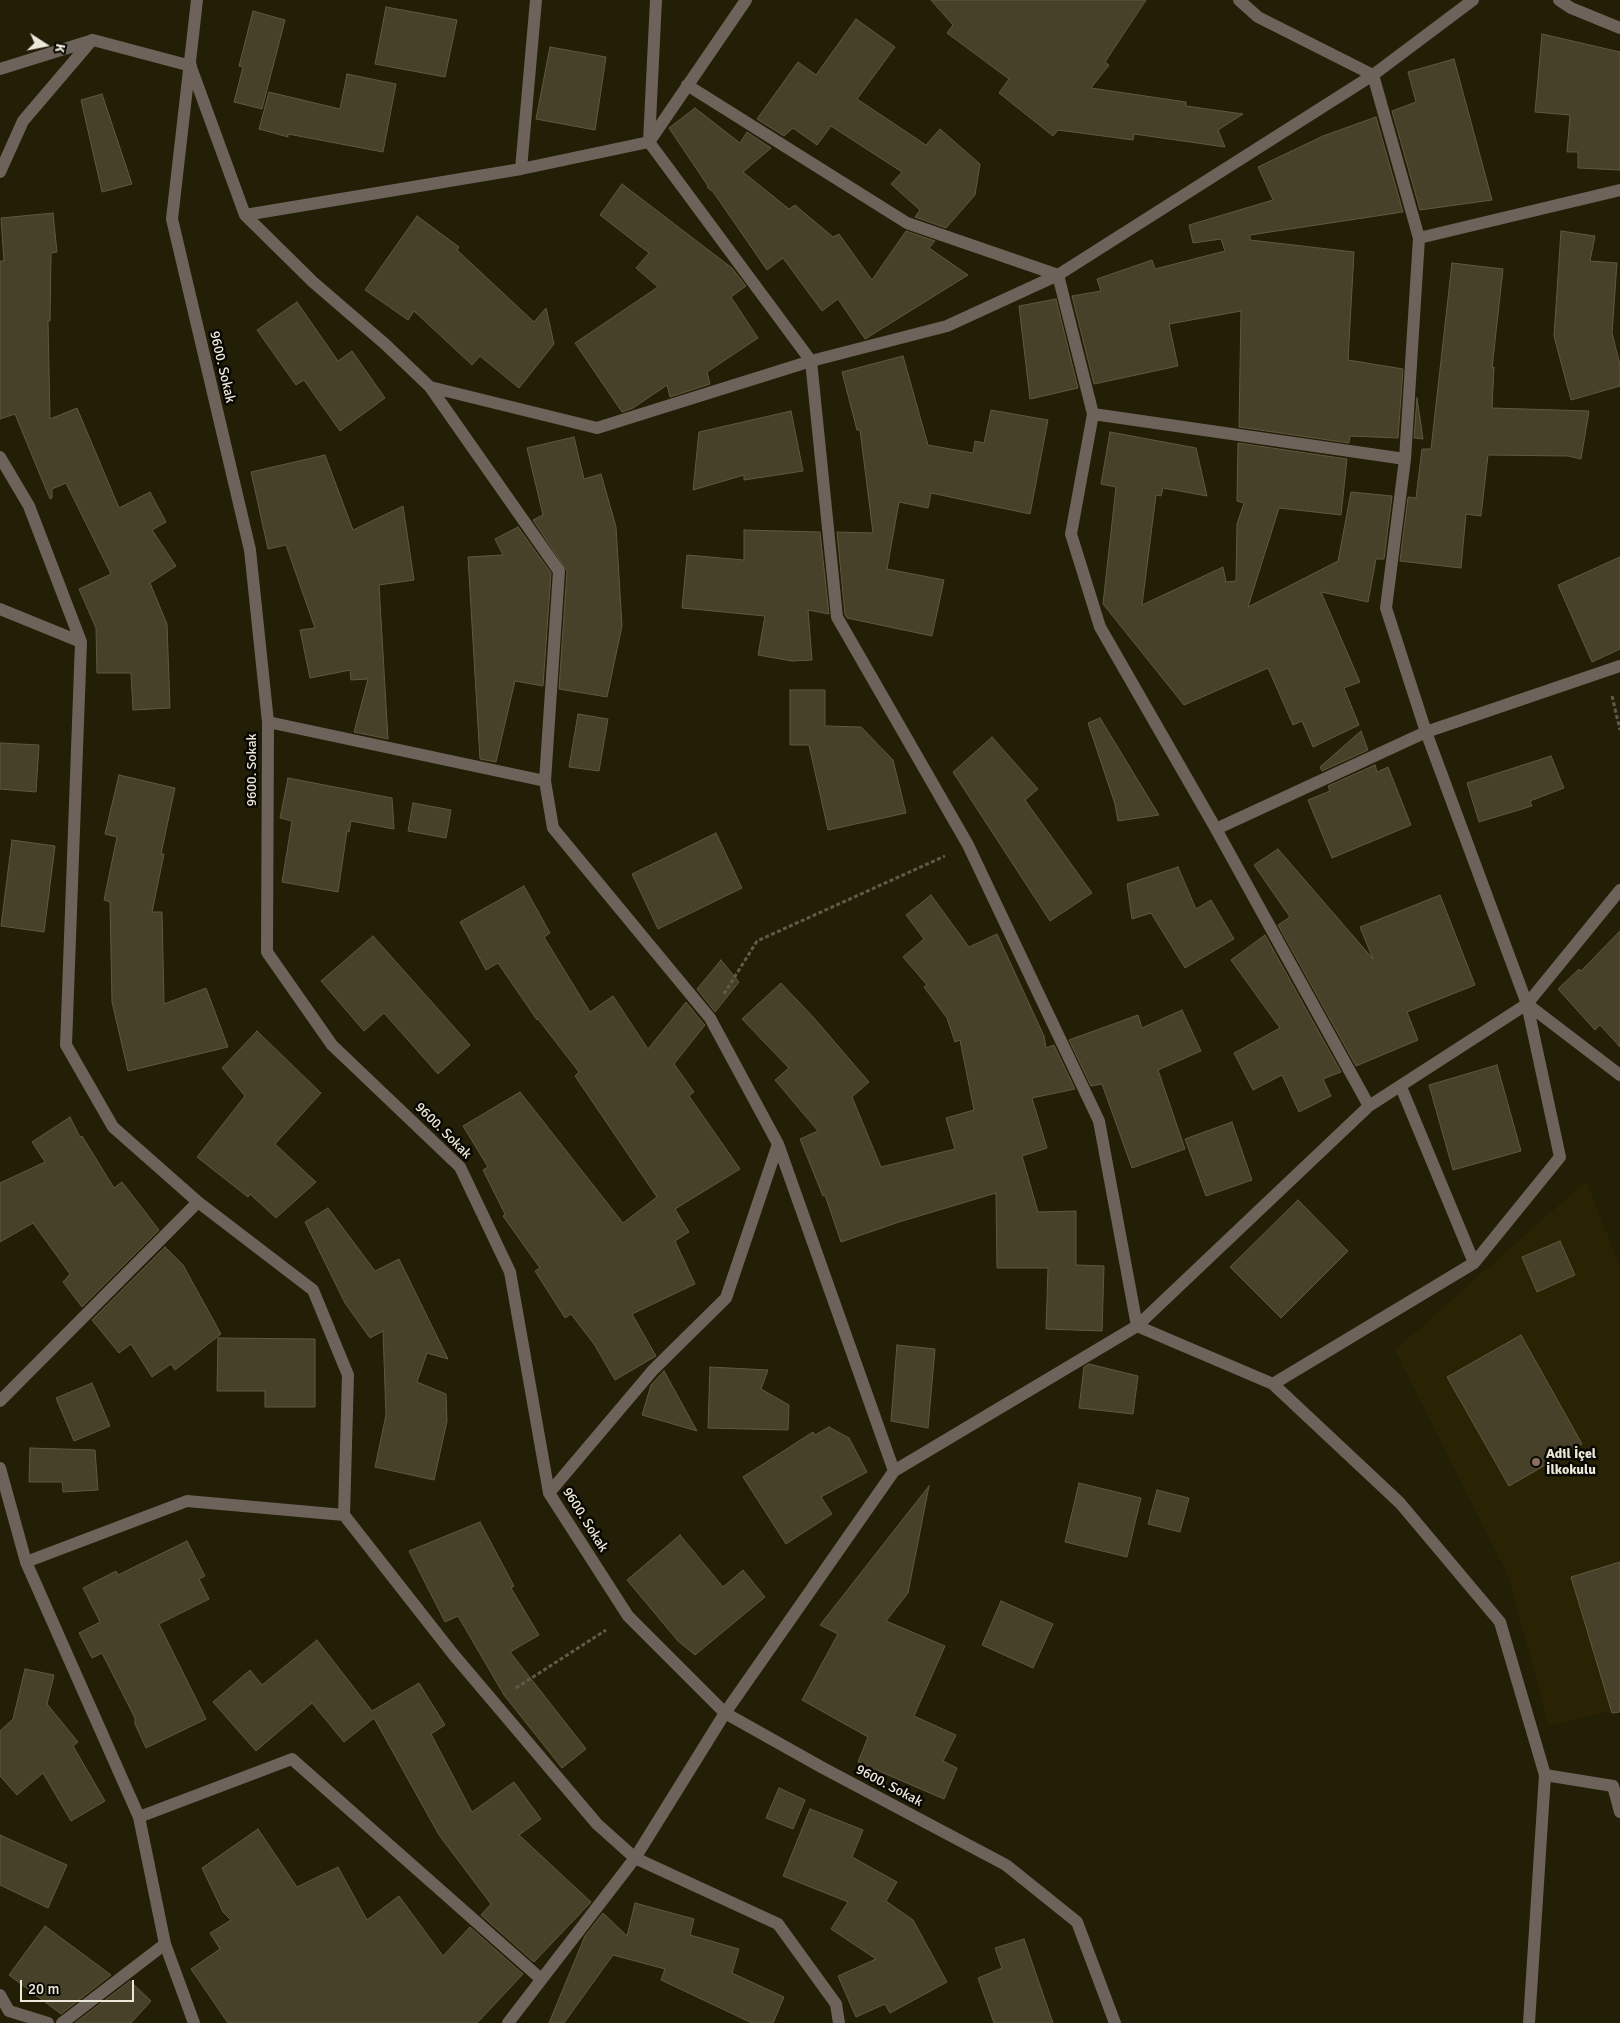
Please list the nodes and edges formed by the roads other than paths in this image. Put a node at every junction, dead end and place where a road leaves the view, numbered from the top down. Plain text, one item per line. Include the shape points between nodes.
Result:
1 (197, 0) edge
2 (536, 0) edge
3 (656, 0) edge
4 (746, 0) edge
5 (1239, 0) edge
6 (1473, 0) edge
7 (1560, 0) edge
8 (1620, 28) edge
9 (93, 40) junction
10 (191, 66) junction
11 (0, 69) edge
12 (1373, 75) junction
13 (687, 85) junction
14 (648, 142) junction
15 (521, 169) junction
16 (0, 172) edge
17 (1620, 190) edge
18 (245, 215) junction
19 (1419, 238) junction
20 (1058, 275) junction
21 (811, 361) junction
22 (430, 386) junction
23 (1094, 414) junction
24 (0, 457) edge
25 (1405, 459) junction
26 (0, 610) edge
27 (81, 642) junction
28 (1620, 666) edge
29 (268, 722) junction
30 (1426, 732) junction
31 (545, 781) junction
32 (1216, 829) junction
33 (1620, 890) edge
34 (1527, 1004) junction
35 (1620, 1074) edge
36 (1401, 1087) junction
37 (1370, 1106) junction
38 (778, 1144) junction
39 (198, 1202) junction
40 (1474, 1263) junction
41 (1137, 1326) junction
42 (1273, 1384) junction
43 (0, 1401) edge
44 (894, 1471) junction
45 (1, 1476) edge
46 (549, 1493) junction
47 (344, 1515) junction
48 (26, 1562) junction
49 (726, 1713) junction
50 (1545, 1775) junction
51 (1620, 1812) edge
52 (139, 1817) junction
53 (635, 1858) junction
54 (165, 1944) junction
55 (541, 1980) junction
56 (0, 1995) edge
57 (48, 2023) edge
58 (62, 2023) edge
59 (194, 2023) edge
60 (508, 2023) edge
61 (839, 2023) edge
62 (1115, 2023) edge
63 (1529, 2023) edge

1 - 10 street, 9600. Sokak
2 - 15 street
3 - 14 street
4 - 13 street
5 - 12 street via 1258,17
6 - 12 street
7 - 8 street via 1571,8
9 - 10 street
9 - 11 street
9 - 16 street via 23,121
10 - 18 street
10 - 29 street, 9600. Sokak via 172,219 250,550
12 - 19 street
12 - 20 street
13 - 14 street
13 - 20 street via 907,223
14 - 15 street
14 - 21 street
15 - 18 street
17 - 19 street
18 - 22 street via 313,282
19 - 25 street
20 - 21 street via 947,326
20 - 23 street
21 - 22 street via 598,428
21 - 41 street via 837,617 968,846 1099,1121
22 - 31 street via 559,570
23 - 25 street
23 - 32 street via 1071,534 1100,627
24 - 27 street via 29,506
25 - 30 street via 1386,608
26 - 27 street
27 - 39 street via 66,1045 113,1127
28 - 30 street
29 - 31 street
29 - 46 street, 9600. Sokak via 267,952 332,1045 460,1167 510,1272
30 - 32 street
30 - 34 street
31 - 38 street via 553,828 710,1018
32 - 37 street
33 - 34 street
34 - 35 street
34 - 36 street
34 - 40 street via 1560,1158
36 - 37 street
36 - 40 street
37 - 41 street
38 - 44 street
38 - 46 street via 726,1298 653,1370
39 - 43 street
39 - 47 street via 313,1290 348,1375
40 - 42 street
41 - 42 street
41 - 44 street
42 - 50 street via 1400,1503 1500,1622
44 - 49 street
45 - 48 street
46 - 49 street, 9600. Sokak via 628,1616
47 - 48 street via 187,1501
47 - 53 street via 453,1654 597,1824
48 - 52 street
49 - 53 street
49 - 62 street, 9600. Sokak via 1006,1865 1077,1922
50 - 51 street via 1613,1786
50 - 63 street
52 - 54 street
52 - 55 street via 292,1759
53 - 55 street
53 - 61 street via 778,1924 836,2004
54 - 58 street
54 - 59 street
55 - 60 street
56 - 57 street via 9,2011

